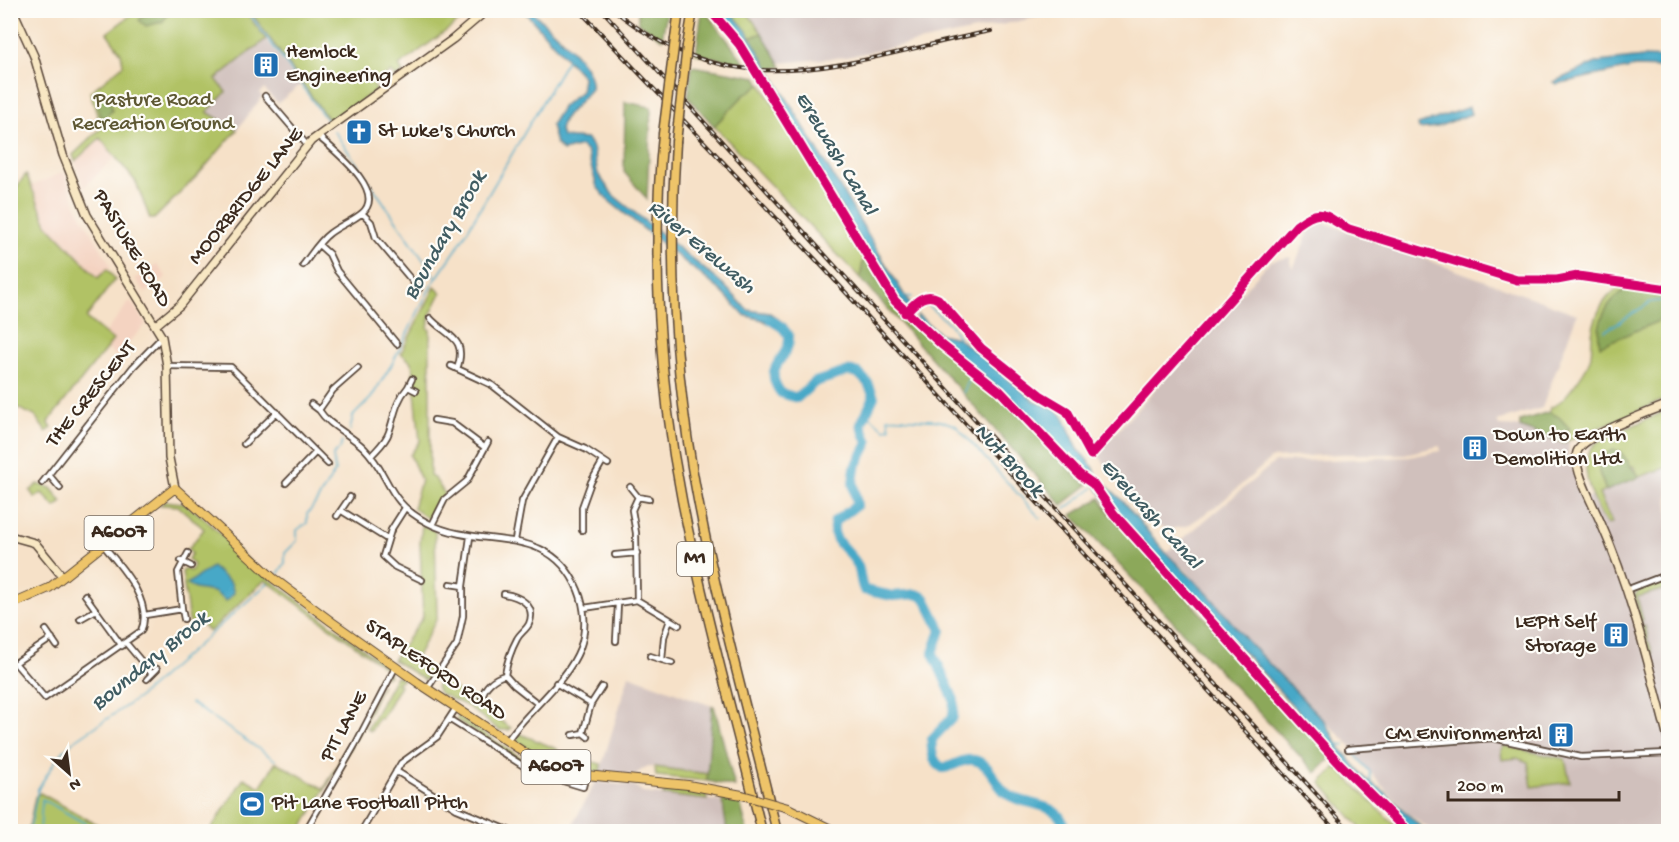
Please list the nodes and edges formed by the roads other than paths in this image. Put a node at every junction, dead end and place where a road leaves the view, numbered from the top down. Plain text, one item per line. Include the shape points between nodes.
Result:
1 (487, 10) edge
2 (679, 10) edge
3 (693, 10) edge
4 (17, 12) edge
5 (265, 96) dead end
6 (318, 136) junction
7 (307, 145) junction
8 (362, 213) junction
9 (319, 245) junction
10 (307, 260) junction
11 (303, 265) dead end
12 (312, 265) dead end
13 (420, 278) dead end
14 (414, 283) junction
15 (418, 289) dead end
16 (430, 318) dead end
17 (434, 323) junction
18 (156, 325) junction
19 (429, 328) dead end
20 (399, 334) dead end
21 (162, 337) junction
22 (393, 339) junction
23 (397, 344) dead end
24 (167, 366) junction
25 (451, 366) dead end
26 (358, 368) dead end
27 (457, 369) junction
28 (352, 375) junction
29 (412, 379) dead end
30 (358, 381) dead end
31 (408, 387) junction
32 (416, 391) dead end
33 (1668, 404) edge
34 (311, 405) dead end
35 (319, 410) junction
36 (277, 412) junction
37 (434, 420) dead end
38 (440, 421) junction
39 (441, 428) dead end
40 (558, 437) junction
41 (488, 442) dead end
42 (244, 444) dead end
43 (484, 447) junction
44 (316, 452) junction
45 (371, 456) junction
46 (603, 461) junction
47 (328, 464) dead end
48 (608, 464) dead end
49 (49, 476) junction
50 (42, 483) dead end
51 (286, 483) dead end
52 (630, 487) dead end
53 (60, 488) dead end
54 (175, 488) junction
55 (350, 497) dead end
56 (638, 497) junction
57 (649, 499) dead end
58 (582, 507) junction
59 (405, 508) junction
60 (575, 508) dead end
61 (342, 511) junction
62 (337, 516) dead end
63 (432, 525) junction
64 (582, 530) dead end
65 (10, 536) edge
66 (470, 537) junction
67 (387, 539) junction
68 (515, 540) junction
69 (104, 546) junction
70 (188, 553) dead end
71 (637, 553) junction
72 (615, 555) dead end
73 (181, 561) junction
74 (191, 566) dead end
75 (1668, 574) edge
76 (63, 577) junction
77 (422, 580) dead end
78 (450, 584) dead end
79 (462, 585) junction
80 (1626, 590) junction
81 (504, 594) dead end
82 (85, 595) dead end
83 (637, 600) junction
84 (618, 604) junction
85 (10, 605) edge
86 (584, 608) junction
87 (182, 609) junction
88 (96, 610) junction
89 (145, 615) junction
90 (80, 619) dead end
91 (184, 619) dead end
92 (670, 620) junction
93 (679, 625) dead end
94 (46, 630) dead end
95 (52, 638) junction
96 (616, 641) dead end
97 (124, 645) junction
98 (57, 646) dead end
99 (650, 656) dead end
100 (662, 660) junction
101 (672, 663) dead end
102 (13, 664) edge
103 (395, 668) junction
104 (157, 669) dead end
105 (152, 674) junction
106 (506, 675) junction
107 (147, 679) dead end
108 (556, 683) junction
109 (602, 687) dead end
110 (427, 689) junction
111 (476, 690) dead end
112 (483, 691) junction
113 (482, 698) dead end
114 (537, 703) junction
115 (591, 705) junction
116 (456, 708) junction
117 (449, 719) junction
118 (573, 735) dead end
119 (1668, 739) edge
120 (507, 742) junction
121 (1348, 749) dead end
122 (1668, 753) edge
123 (396, 771) junction
124 (586, 775) junction
125 (305, 831) edge
126 (361, 831) edge
127 (513, 831) edge
128 (762, 831) edge
129 (777, 831) edge
130 (837, 831) edge

1 - 6 street, MOORBRIDGE LANE
2 - 128 highway, M1, bridge via 663,134 660,205 664,372 681,490
3 - 129 highway, M1, bridge via 676,142 673,207 673,283 681,389 698,499
4 - 18 street, PASTURE ROAD via 60,148 87,215
5 - 7 street
6 - 7 street, MOORBRIDGE LANE
6 - 8 street via 365,185 368,204
7 - 18 street, MOORBRIDGE LANE via 180,305
8 - 9 street via 331,231
8 - 14 street via 371,222 376,238
9 - 10 street
9 - 22 street
10 - 11 street
10 - 12 street
13 - 14 street
14 - 15 street
16 - 17 street
17 - 19 street
17 - 27 street via 453,337 461,350
18 - 21 street, PASTURE ROAD
20 - 22 street
21 - 24 street, PASTURE ROAD
21 - 49 street, THE CRESCENT via 133,367
22 - 23 street
24 - 36 street via 231,367
24 - 54 street, PASTURE ROAD via 169,458
25 - 27 street
26 - 28 street
27 - 40 street via 492,385
28 - 30 street
28 - 35 street via 333,390
29 - 31 street
31 - 32 street
31 - 45 street via 394,409 385,441
33 - 80 street via 1596,436 1577,452 1580,473
34 - 35 street
35 - 45 street
36 - 42 street
36 - 44 street
37 - 38 street
38 - 39 street
38 - 43 street via 452,423
40 - 46 street
40 - 68 street via 522,501
41 - 43 street
43 - 63 street via 467,481 448,492
44 - 47 street
44 - 51 street
45 - 59 street
46 - 48 street
46 - 58 street
49 - 50 street, THE CRESCENT
49 - 53 street, THE CRESCENT
52 - 56 street
54 - 69 main road, A6007
54 - 103 main road, STAPLEFORD ROAD / A6007 via 273,578
55 - 61 street
56 - 57 street
56 - 71 street via 632,510
58 - 60 street
58 - 64 street
59 - 63 street
59 - 67 street
61 - 62 street
61 - 67 street
63 - 66 street
65 - 76 street via 35,543
66 - 68 street
66 - 79 street
67 - 77 street via 383,555 386,561
68 - 86 street via 558,560 575,583
69 - 76 main road, A6007
69 - 89 street via 129,578
70 - 73 street
71 - 72 street
71 - 83 street
73 - 74 street
73 - 87 street via 177,576
75 - 80 street
76 - 85 main road, A6007 via 37,595
78 - 79 street
79 - 110 street via 463,616 457,644
80 - 119 street
81 - 106 street via 518,596 531,612 528,626 512,643
82 - 88 street
83 - 84 street
83 - 92 street
84 - 86 street
84 - 96 street
86 - 108 street via 580,647
87 - 89 street
87 - 91 street
88 - 90 street
88 - 97 street
89 - 97 street via 141,631
92 - 93 street
92 - 100 street
94 - 95 street
95 - 98 street
95 - 102 street
97 - 102 street via 45,698
97 - 105 street
99 - 100 street
100 - 101 street
103 - 110 main road, STAPLEFORD ROAD / A6007
103 - 125 street, PIT LANE
104 - 105 street
105 - 107 street
106 - 112 street via 496,678
106 - 114 street
108 - 114 street
108 - 115 street
109 - 115 street
110 - 116 main road, STAPLEFORD ROAD / A6007
111 - 112 street
112 - 113 street
114 - 120 street
115 - 118 street via 586,735
116 - 117 street
116 - 120 main road, STAPLEFORD ROAD / A6007
117 - 123 street via 434,740 411,754
117 - 124 street, STAPLEFORD ROAD via 543,777 583,788
120 - 124 main road, STAPLEFORD ROAD / A6007 via 544,763
121 - 122 street via 1493,738 1581,757
123 - 126 street
123 - 127 street via 457,809
124 - 130 main road, STAPLEFORD ROAD / A6007, bridge via 688,785 742,795 788,808

